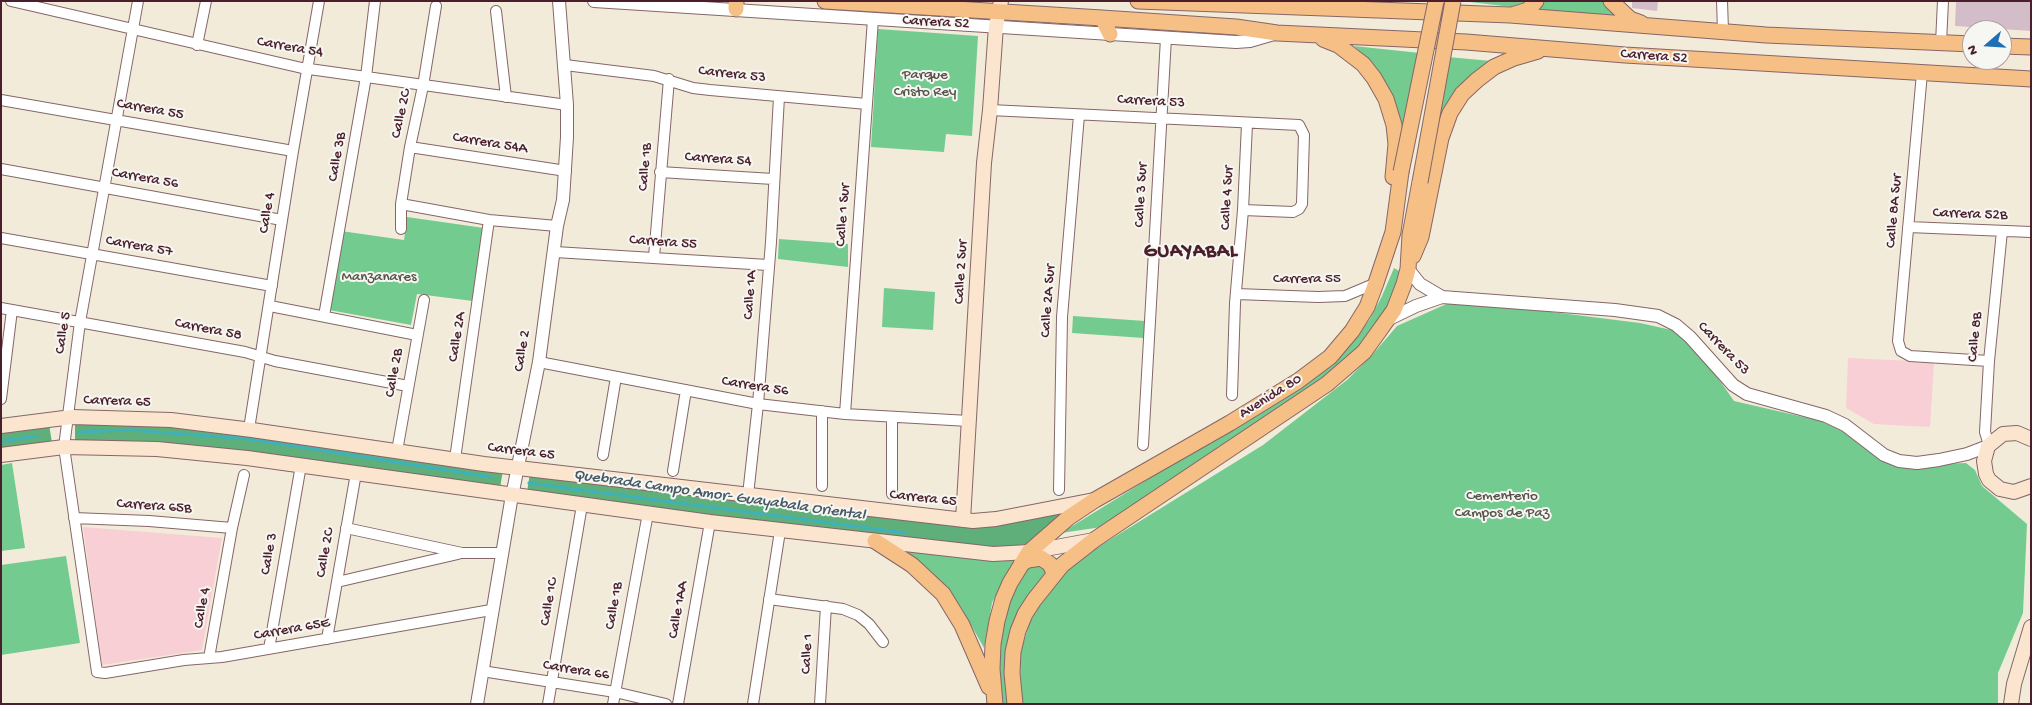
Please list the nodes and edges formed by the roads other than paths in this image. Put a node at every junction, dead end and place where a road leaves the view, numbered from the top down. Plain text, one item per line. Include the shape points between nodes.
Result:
1 (11, 1) edge
2 (138, 1) edge
3 (206, 1) edge
4 (319, 1) edge
5 (375, 1) edge
6 (559, 1) edge
7 (594, 1) edge
8 (825, 1) edge
9 (1138, 1) edge
10 (1363, 1) edge
11 (1436, 1) edge
12 (1453, 1) edge
13 (1536, 1) edge
14 (1611, 1) edge
15 (1722, 1) edge
16 (1943, 1) edge
17 (1244, 3) edge
18 (736, 5) edge
19 (436, 6) dead end
20 (997, 10) edge
21 (496, 11) dead end
22 (1378, 11) junction
23 (1510, 15) junction
24 (1102, 18) junction
25 (873, 19) junction
26 (1652, 27) junction
27 (133, 30) junction
28 (1723, 31) junction
29 (1277, 33) junction
30 (1110, 34) junction
31 (1310, 35) junction
32 (1166, 38) junction
33 (1941, 43) junction
34 (1962, 44) edge
35 (197, 45) junction
36 (2012, 46) edge
37 (2031, 47) edge
38 (1558, 49) junction
39 (565, 65) junction
40 (308, 68) junction
41 (1922, 73) junction
42 (366, 77) junction
43 (669, 79) junction
44 (2031, 79) edge
45 (423, 86) junction
46 (506, 97) junction
47 (779, 97) junction
48 (1, 100) edge
49 (867, 104) junction
50 (567, 105) junction
51 (990, 110) junction
52 (1079, 115) junction
53 (1161, 119) junction
54 (116, 120) junction
55 (1247, 124) junction
56 (410, 147) junction
57 (293, 151) junction
58 (1, 169) edge
59 (566, 171) junction
60 (660, 172) junction
61 (773, 179) junction
62 (106, 187) junction
63 (401, 204) junction
64 (1243, 210) junction
65 (282, 220) junction
66 (489, 220) junction
67 (558, 226) junction
68 (1908, 228) junction
69 (401, 229) dead end
70 (2002, 231) junction
71 (2031, 232) edge
72 (1, 238) edge
73 (555, 252) junction
74 (92, 254) junction
75 (654, 257) junction
76 (768, 265) junction
77 (1382, 268) junction
78 (1408, 269) junction
79 (1376, 283) junction
80 (272, 286) junction
81 (1236, 294) junction
82 (1442, 297) junction
83 (424, 300) dead end
84 (270, 306) junction
85 (7, 309) edge
86 (324, 316) junction
87 (1387, 320) junction
88 (80, 322) junction
89 (417, 335) junction
90 (260, 357) junction
91 (1989, 361) junction
92 (539, 362) junction
93 (616, 377) junction
94 (3, 379) edge
95 (408, 386) junction
96 (686, 390) junction
97 (1232, 395) dead end
98 (1, 399) edge
99 (758, 404) junction
100 (822, 411) junction
101 (845, 414) junction
102 (66, 417) junction
103 (892, 417) junction
104 (969, 421) junction
105 (1, 426) edge
106 (2031, 427) edge
107 (249, 429) junction
108 (2016, 433) junction
109 (2031, 439) edge
110 (1143, 445) dead end
111 (1989, 445) junction
112 (64, 447) junction
113 (397, 451) junction
114 (1967, 454) junction
115 (1, 455) edge
116 (603, 455) dead end
117 (455, 459) junction
118 (1984, 461) junction
119 (301, 465) junction
120 (518, 468) junction
121 (673, 471) dead end
122 (356, 473) junction
123 (244, 475) dead end
124 (822, 486) dead end
125 (2031, 486) edge
126 (1060, 490) dead end
127 (2014, 492) junction
128 (512, 494) junction
129 (892, 494) dead end
130 (748, 495) junction
131 (1095, 500) junction
132 (2031, 501) edge
133 (582, 505) junction
134 (648, 514) junction
135 (74, 518) junction
136 (962, 520) junction
137 (710, 522) junction
138 (232, 528) junction
139 (346, 528) junction
140 (780, 530) junction
141 (875, 540) junction
142 (1094, 540) junction
143 (462, 553) junction
144 (501, 553) junction
145 (1025, 558) junction
146 (1054, 573) junction
147 (337, 582) junction
148 (769, 600) junction
149 (826, 606) junction
150 (491, 610) junction
151 (2030, 630) edge
152 (327, 639) junction
153 (883, 642) dead end
154 (269, 649) junction
155 (209, 658) junction
156 (482, 671) junction
157 (97, 672) joint
158 (552, 683) junction
159 (615, 692) junction
160 (995, 702) edge
161 (477, 704) edge
162 (548, 704) edge
163 (613, 704) edge
164 (666, 704) edge
165 (678, 704) edge
166 (753, 704) edge
167 (820, 704) edge
168 (1015, 704) edge
169 (2011, 704) edge

1 - 27 street, Carrera 54
2 - 27 street, Calle 5
3 - 35 street
4 - 40 street, Calle 4
5 - 42 street, Calle 3B
6 - 39 street, Calle 2
7 - 18 street, Carrera 52
8 - 20 main road, Carrera 52
9 - 17 main road, Carrera 52
10 - 22 main road
11 - 77 main road, Avenida 80, bridge via 1400,172 1393,232
12 - 78 main road, Avenida 80, bridge via 1410,235
13 - 23 main road via 1528,10
14 - 26 main road via 1630,19
15 - 28 street
16 - 33 street
17 - 22 main road, Carrera 52
18 - 25 street, Carrera 52
19 - 45 street, Calle 2C
20 - 24 main road, Carrera 52
20 - 25 street, Carrera 52
20 - 30 street, Carrera 52
20 - 51 main road, Calle 2 Sur
21 - 46 street
22 - 23 main road, Carrera 52
23 - 26 main road, Carrera 52
24 - 29 main road, Carrera 52
24 - 30 main road
25 - 49 street, Calle 1 Sur
26 - 28 main road, Carrera 52
27 - 35 street, Carrera 54
27 - 54 street, Calle 5
28 - 33 main road, Carrera 52
29 - 31 main road, Carrera 52
29 - 32 street, Carrera 52 via 1243,42
30 - 32 street, Carrera 52
31 - 38 main road, Carrera 52
31 - 77 main road via 1338,45 1363,64 1386,99 1394,125 1396,160 1384,230
32 - 53 street, Calle 3 Sur
33 - 34 main road, Carrera 52
35 - 40 street, Carrera 54
36 - 37 main road
38 - 41 main road, Carrera 52
38 - 78 main road via 1534,52 1494,67 1462,94 1440,138 1421,237
39 - 43 street, Carrera 53
39 - 50 street, Calle 2
40 - 42 street, Carrera 54
40 - 57 street, Calle 4
41 - 44 main road, Carrera 52
41 - 68 street, Calle 8A Sur
42 - 45 street, Carrera 54
42 - 86 street, Calle 3B
43 - 47 street, Carrera 53 via 693,88
43 - 60 street, Calle 1B
45 - 46 street, Carrera 54
45 - 56 street, Calle 2C
46 - 50 street, Carrera 54
47 - 49 street, Carrera 53
47 - 61 street, Calle 1A
48 - 54 street, Carrera 55
49 - 101 street, Calle 1 Sur
50 - 59 street, Calle 2
51 - 52 street, Carrera 53
51 - 104 main road, Calle 2 Sur
52 - 53 street, Carrera 53
52 - 126 street, Calle 2A Sur via 1062,317
53 - 55 street, Carrera 53
53 - 110 street, Calle 3 Sur
54 - 57 street, Carrera 55
54 - 62 street, Calle 5
55 - 64 street, Calle 4 Sur
55 - 64 street, Carrera 53 via 1299,125 1304,135 1302,204 1293,212
56 - 59 street, Carrera 54A
56 - 63 street, Calle 2C
57 - 65 street, Calle 4
58 - 62 street, Carrera 56
59 - 67 street, Calle 2
60 - 61 street, Carrera 54
60 - 75 street, Calle 1B
61 - 76 street, Calle 1A
62 - 65 street, Carrera 56
62 - 74 street, Calle 5
63 - 66 street
63 - 69 street, Calle 2C
64 - 81 street, Calle 4 Sur
65 - 80 street, Calle 4
66 - 67 street
66 - 117 street, Calle 2A
67 - 73 street, Calle 2
68 - 70 street, Carrera 52B
68 - 91 street, Calle 8A Sur via 1898,342 1901,351 1910,356
70 - 71 street, Carrera 52B
70 - 91 street, Calle 8B
72 - 74 street, Carrera 57
73 - 75 street, Carrera 55
73 - 92 street, Calle 2
74 - 80 street, Carrera 57
74 - 88 street, Calle 5
75 - 76 street, Carrera 55
76 - 99 street, Calle 1A
77 - 79 main road, Avenida 80
78 - 82 street, Carrera 53 via 1420,284
78 - 87 main road, Avenida 80 via 1401,295
79 - 81 street, Carrera 55 via 1346,296
79 - 131 main road, Avenida 80 via 1367,307 1330,357 1237,419
80 - 84 street, Calle 4
81 - 97 street, Calle 4 Sur
82 - 87 street, Carrera 53
82 - 114 street, Carrera 53 via 1658,316 1690,336 1733,385 1747,394 1845,424 1884,455 1899,462 1917,463
83 - 89 street, Calle 2B
84 - 86 street
84 - 90 street, Calle 4
85 - 88 street, Carrera 58
85 - 94 street
86 - 89 street
87 - 142 main road, Avenida 80 via 1364,352 1327,384
88 - 90 street, Carrera 58
88 - 102 street, Calle 5
89 - 95 street, Calle 2B
90 - 95 street, Carrera 58
90 - 107 street, Calle 4
91 - 111 street, Calle 8B via 1985,432
92 - 93 street, Carrera 56
92 - 120 street, Calle 2
93 - 96 street, Carrera 56
93 - 116 street
94 - 98 street
95 - 113 street, Calle 2B
96 - 99 street, Carrera 56
96 - 121 street
99 - 100 street, Carrera 56
99 - 130 street, Calle 1A
100 - 101 street, Carrera 56
100 - 124 street
101 - 103 street, Carrera 56
102 - 105 main road, Carrera 65
102 - 107 main road, Carrera 65 via 150,418
102 - 112 street, Calle 5
103 - 104 street, Carrera 56
103 - 129 street
104 - 136 main road, Calle 2 Sur
106 - 108 main road
107 - 113 main road, Carrera 65
108 - 109 main road
108 - 111 main road via 2003,434
111 - 114 street, Carrera 53
111 - 118 main road
112 - 115 main road
112 - 119 main road via 157,449
112 - 135 street, Calle 5
113 - 117 main road, Carrera 65
114 - 118 street
117 - 120 main road, Carrera 65
118 - 127 main road via 1986,474 1994,485
119 - 122 main road
119 - 154 street, Calle 3
120 - 128 street, Calle 2
120 - 130 main road, Carrera 65
122 - 128 main road
122 - 139 street, Calle 2C
123 - 138 street, Calle 4
125 - 127 main road
127 - 132 main road
128 - 133 main road
128 - 144 street, Calle 2
130 - 136 main road, Carrera 65
131 - 136 main road, Carrera 65 via 996,519
131 - 145 main road, Avenida 80 via 1068,518
133 - 134 main road
133 - 158 street, Calle 1C
134 - 137 main road
134 - 159 street, Calle 1B
135 - 138 street, Carrera 65B
135 - 157 street, Calle 5
137 - 140 main road
137 - 165 street, Calle 1AA
138 - 155 street, Calle 4
139 - 143 street
139 - 147 street, Calle 2C
140 - 141 main road
140 - 148 street
141 - 145 main road
141 - 160 main road via 912,565 943,594 962,625
142 - 145 main road
142 - 146 main road, Avenida 80
143 - 144 street
143 - 147 street
144 - 150 street, Calle 2
145 - 146 main road via 1041,558 1050,564
145 - 160 main road, Avenida 80 via 1003,600 994,632 992,669
146 - 168 main road, Avenida 80 via 1025,614 1018,632 1012,673
147 - 152 street, Calle 2C
148 - 149 street
148 - 166 street
149 - 153 street via 858,615
149 - 167 street, Calle 1
150 - 152 street, Carrera 65E
150 - 156 street, Calle 2
151 - 169 main road
152 - 154 street, Carrera 65E
154 - 155 street, Carrera 65E
155 - 157 street, Carrera 65E
156 - 158 street, Carrera 66
156 - 161 street, Calle 2
158 - 159 street, Carrera 66
158 - 162 street, Calle 1C
159 - 163 street, Calle 1B
159 - 164 street, Carrera 66

